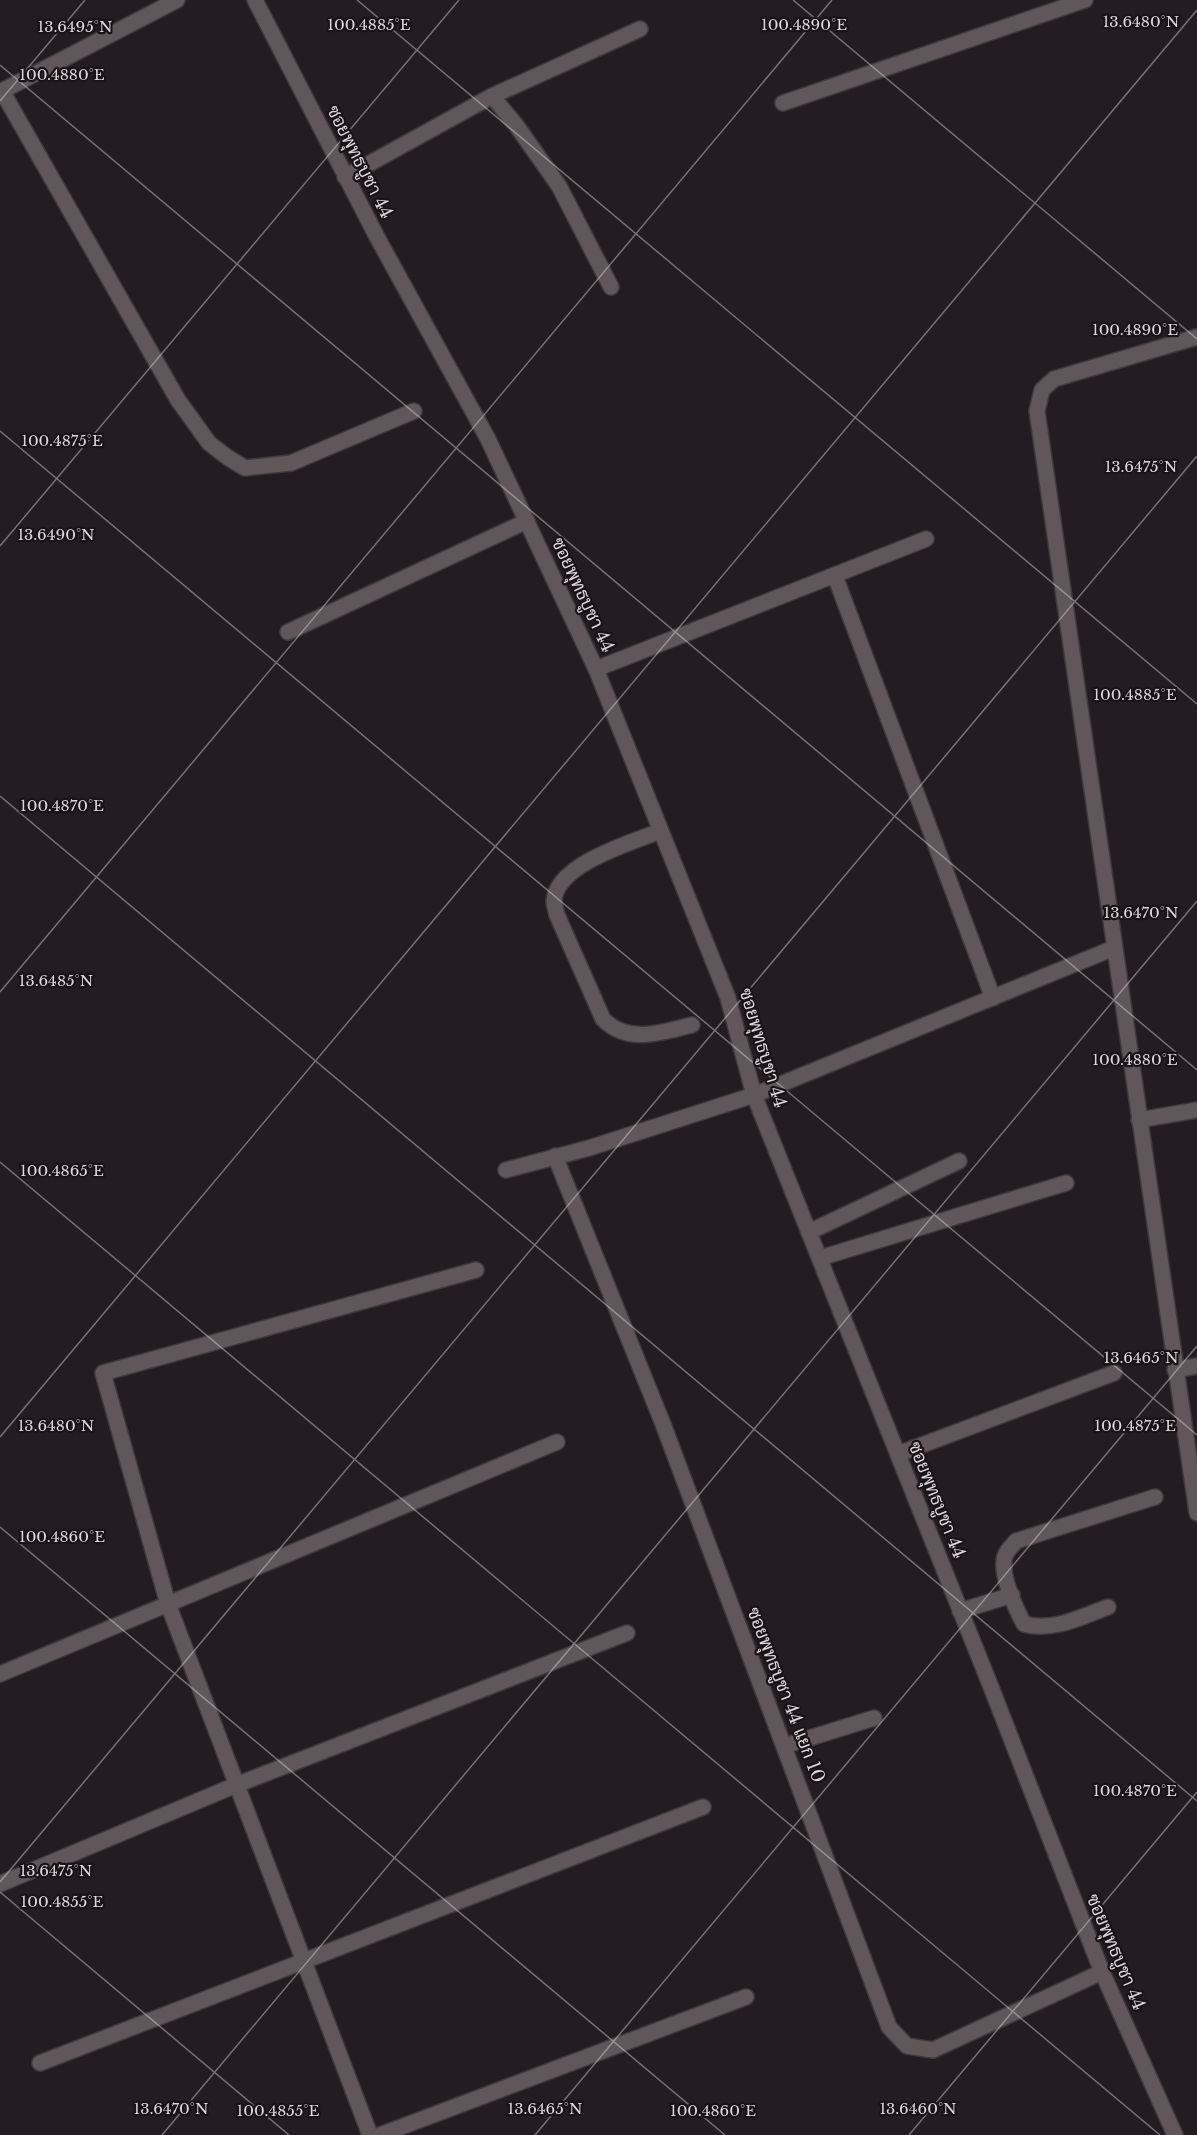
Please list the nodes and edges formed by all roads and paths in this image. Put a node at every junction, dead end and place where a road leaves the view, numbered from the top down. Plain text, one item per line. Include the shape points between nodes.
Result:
1 (177, 0) edge
2 (255, 0) edge
3 (1077, 2) edge
4 (640, 29) dead end
5 (1, 91) edge
6 (492, 96) junction
7 (783, 103) dead end
8 (345, 177) junction
9 (611, 287) dead end
10 (1197, 337) edge
11 (414, 411) dead end
12 (527, 521) junction
13 (926, 539) dead end
14 (835, 576) junction
15 (288, 632) dead end
16 (596, 669) junction
17 (660, 831) junction
18 (1114, 948) junction
19 (993, 998) junction
20 (692, 1025) dead end
21 (754, 1095) junction
22 (1197, 1110) edge
23 (1139, 1120) junction
24 (555, 1156) junction
25 (959, 1161) dead end
26 (507, 1170) dead end
27 (1066, 1183) dead end
28 (809, 1232) junction
29 (820, 1258) junction
30 (476, 1270) dead end
31 (1197, 1366) edge
32 (1175, 1370) junction
33 (1114, 1372) dead end
34 (558, 1442) dead end
35 (898, 1454) junction
36 (1155, 1497) dead end
37 (1197, 1513) edge
38 (1012, 1595) junction
39 (168, 1604) junction
40 (1108, 1607) dead end
41 (960, 1611) junction
42 (627, 1633) dead end
43 (0, 1674) edge
44 (874, 1718) dead end
45 (784, 1746) junction
46 (236, 1785) junction
47 (703, 1807) dead end
48 (0, 1884) edge
49 (303, 1961) junction
50 (1102, 1972) junction
51 (746, 1997) dead end
52 (40, 2063) dead end
53 (370, 2135) edge
54 (380, 2135) edge
55 (1175, 2135) edge

1 - 5 street
2 - 8 street, ซอยพุทธบูชา 44
3 - 7 street
4 - 6 street
5 - 11 street via 178,400 210,443 227,457 245,468 291,463
6 - 8 street
6 - 9 street via 559,186
8 - 12 street, ซอยพุทธบูชา 44 via 488,439
10 - 18 street via 1054,379 1042,390 1037,411
12 - 15 street
12 - 16 street, ซอยพุทธบูชา 44
13 - 14 street
14 - 16 street
14 - 19 street
16 - 17 street, ซอยพุทธบูชา 44
17 - 20 street via 583,862 563,879 554,899 557,915 598,1009 611,1027 649,1035
17 - 21 street, ซอยพุทธบูชา 44 via 728,998
18 - 19 street
18 - 23 street
19 - 21 street
21 - 24 street
21 - 28 street, ซอยพุทธบูชา 44
22 - 23 street
23 - 32 street
24 - 26 street
24 - 45 street, ซอยพุทธบูชา 44 แยก 10 via 663,1424
25 - 28 street
27 - 29 street
28 - 29 street, ซอยพุทธบูชา 44
29 - 35 street, ซอยพุทธบูชา 44
30 - 39 street via 103,1372
31 - 32 street
32 - 37 street
33 - 35 street
34 - 39 street
35 - 41 street, ซอยพุทธบูชา 44
36 - 38 street via 1016,1541 1004,1558
38 - 40 street via 1024,1624 1036,1627 1055,1625
38 - 41 street
39 - 43 street
39 - 46 street
41 - 50 street, ซอยพุทธบูชา 44
42 - 46 street
44 - 45 street
45 - 50 street, ซอยพุทธบูชา 44 แยก 10 via 889,2028 907,2046 933,2050
46 - 48 street
46 - 49 street
47 - 49 street
49 - 52 street
49 - 53 street
50 - 55 street, ซอยพุทธบูชา 44
51 - 54 street

